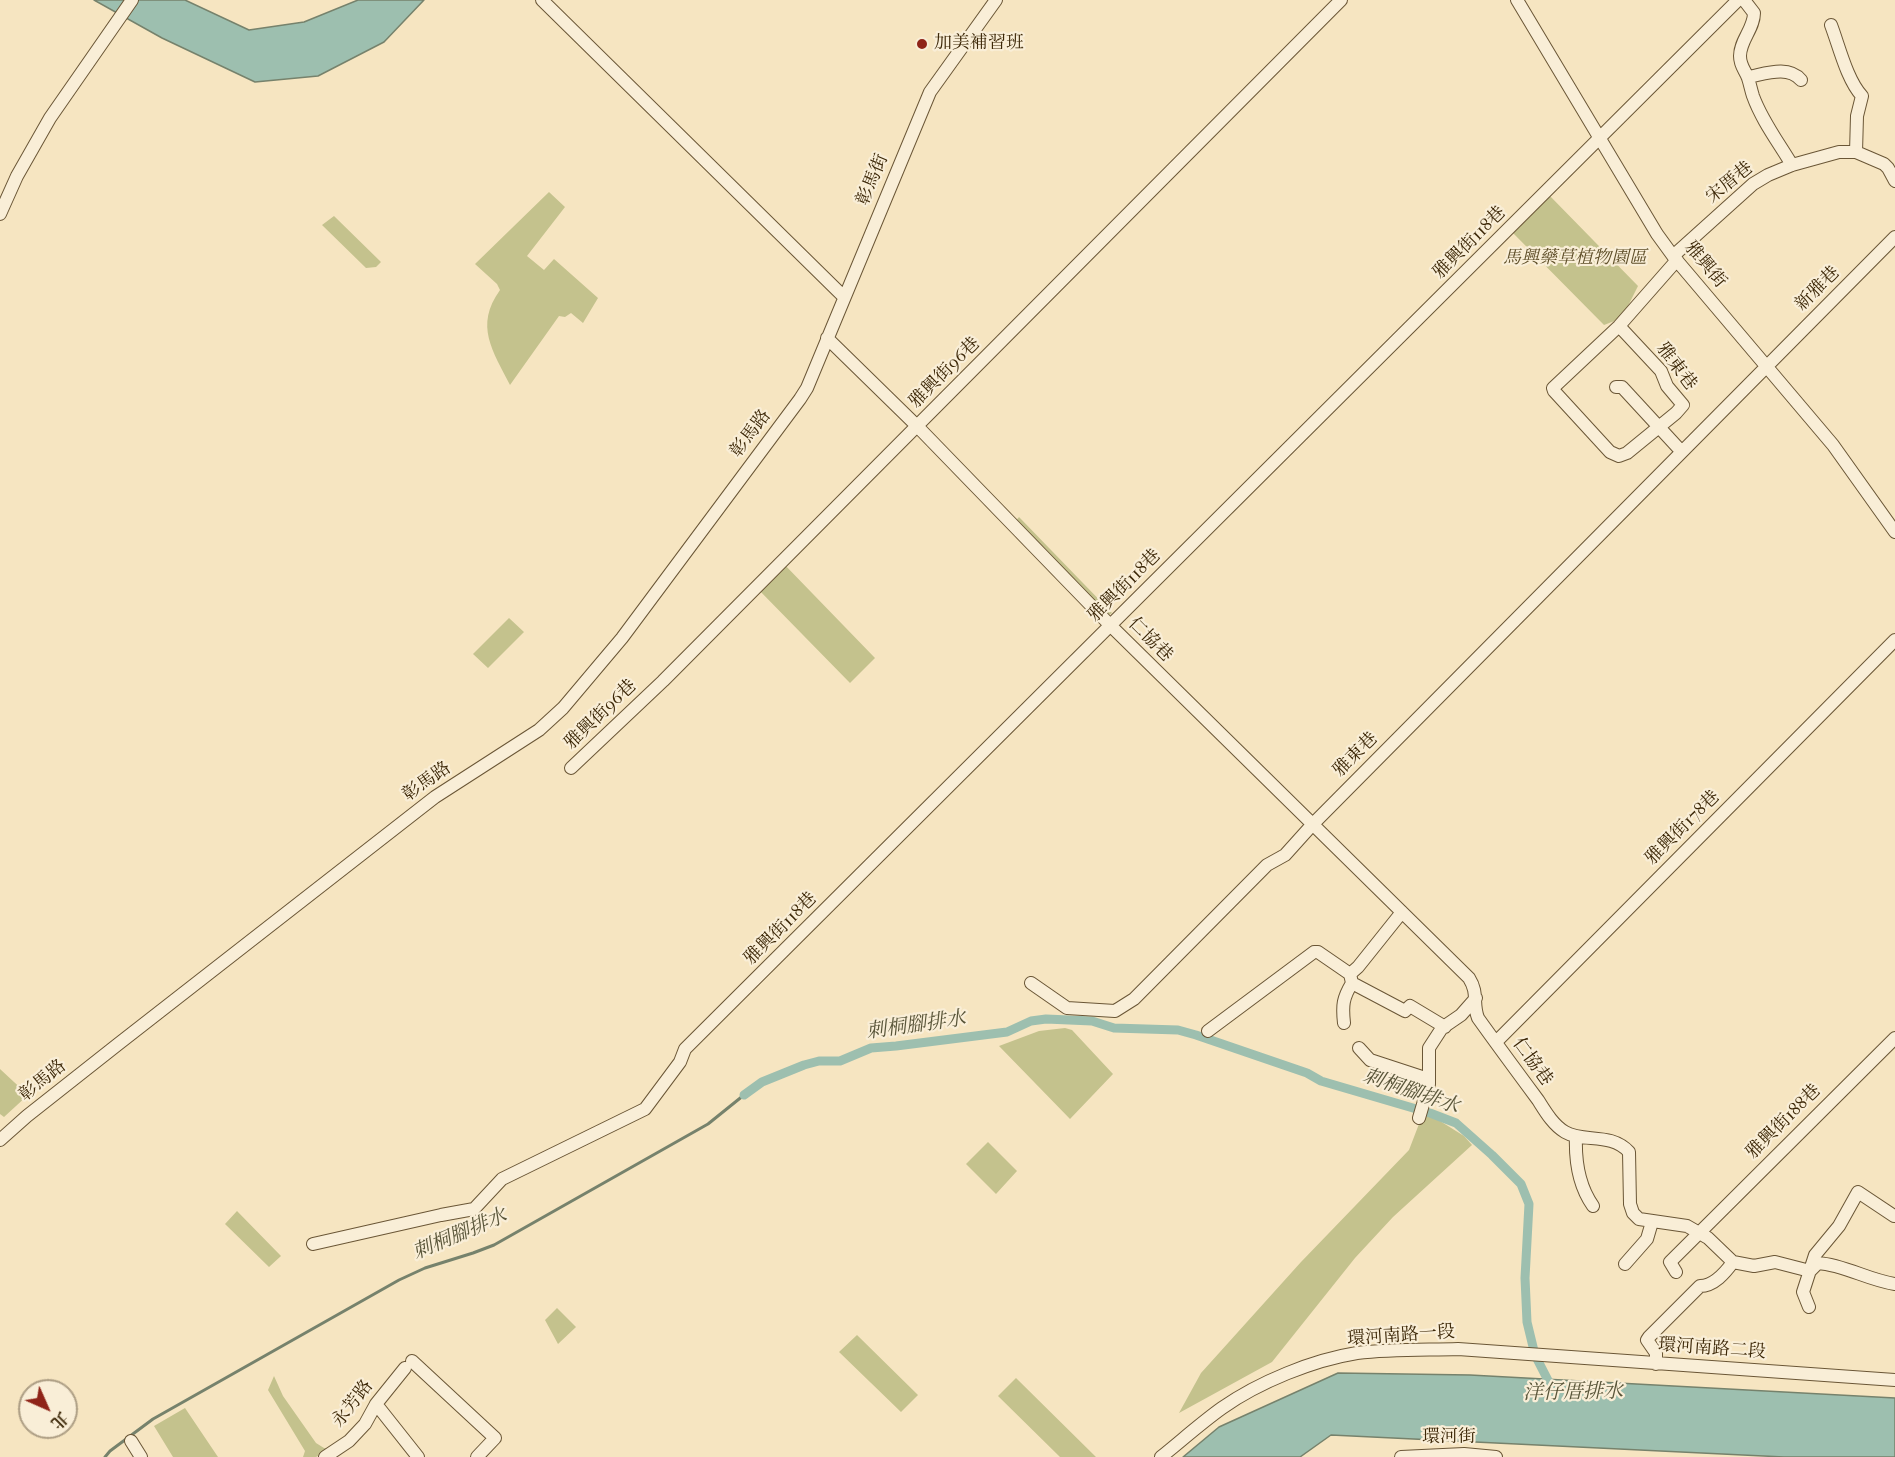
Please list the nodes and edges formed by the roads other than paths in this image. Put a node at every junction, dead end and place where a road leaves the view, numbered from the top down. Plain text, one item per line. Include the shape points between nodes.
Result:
1 (132, 0) edge
2 (542, 0) edge
3 (996, 0) edge
4 (1341, 0) edge
5 (1517, 0) edge
6 (1738, 0) edge
7 (1744, 0) edge
8 (1831, 25) dead end
9 (1748, 77) junction
10 (1801, 80) dead end
11 (1600, 138) junction
12 (1856, 152) junction
13 (1792, 165) junction
14 (1895, 181) edge
15 (0, 214) edge
16 (1895, 237) edge
17 (1675, 258) junction
18 (844, 297) junction
19 (1619, 326) junction
20 (827, 338) junction
21 (1767, 366) junction
22 (1616, 387) dead end
23 (807, 388) joint
24 (917, 426) junction
25 (1659, 426) junction
26 (1681, 451) junction
27 (1895, 532) edge
28 (1110, 625) junction
29 (1895, 640) edge
30 (571, 768) dead end
31 (1312, 825) junction
32 (1402, 912) junction
33 (1351, 978) junction
34 (1031, 983) dead end
35 (1476, 998) junction
36 (1344, 1023) dead end
37 (1445, 1026) junction
38 (1208, 1031) dead end
39 (1895, 1038) edge
40 (1496, 1042) junction
41 (1359, 1048) dead end
42 (1428, 1079) junction
43 (1419, 1118) dead end
44 (1576, 1136) junction
45 (0, 1140) edge
46 (1593, 1206) dead end
47 (1894, 1216) edge
48 (1652, 1222) junction
49 (1700, 1233) junction
50 (314, 1244) dead end
51 (1733, 1262) junction
52 (1624, 1264) dead end
53 (1810, 1270) junction
54 (1676, 1272) dead end
55 (1895, 1284) edge
56 (1809, 1307) dead end
57 (1527, 1354) joint
58 (1656, 1364) junction
59 (1895, 1380) edge
60 (376, 1404) junction
61 (131, 1441) dead end
62 (141, 1457) edge
63 (326, 1457) edge
64 (418, 1457) edge
65 (477, 1457) edge
66 (1161, 1457) edge
67 (1401, 1457) edge
68 (1496, 1457) edge

1 - 15 street via 50,118
2 - 18 street
3 - 18 street, 彰馬街 via 930,92
4 - 24 street, 雅興街96巷
5 - 11 street, 雅興街
6 - 11 street, 雅興街118巷
7 - 9 street via 1754,13 1741,46 1742,67
8 - 12 street via 1862,96
9 - 10 street via 1788,71
9 - 13 street via 1753,97
11 - 17 street, 雅興街
11 - 28 street, 雅興街118巷
12 - 13 street, 宋厝巷 via 1829,154
12 - 14 street, 宋厝巷 via 1884,164
13 - 17 street, 宋厝巷 via 1753,184
16 - 21 street, 新雅巷
17 - 19 street, 雅東巷
17 - 21 street, 雅興街
18 - 20 street, 彰馬街
19 - 25 street, 雅東巷 via 1661,371 1667,386 1683,405
19 - 25 street, 雅東巷 via 1554,391 1614,454 1627,453
20 - 23 street, 彰馬街
20 - 24 street, 仁協巷
21 - 26 street, 雅東巷
21 - 27 street, 雅興街 via 1833,445
22 - 25 street via 1622,387
23 - 45 street, 彰馬路 via 622,638 563,708 538,730 435,797
24 - 28 street, 仁協巷
24 - 30 street, 雅興街96巷
25 - 26 street
26 - 31 street, 雅東巷
28 - 31 street, 仁協巷
28 - 50 street, 雅興街118巷 via 685,1048 680,1062 645,1109 502,1179 474,1209
29 - 40 street, 雅興街178巷
31 - 32 street, 仁協巷
31 - 34 street, 雅東巷 via 1286,855 1267,866 1134,999 1115,1011 1067,1008
32 - 33 street
32 - 35 street, 仁協巷 via 1469,978
33 - 36 street via 1342,1006
33 - 37 street via 1405,1011 1410,1006
33 - 38 street via 1314,952
35 - 37 street
35 - 40 street, 仁協巷 via 1478,1018
37 - 42 street via 1428,1048
39 - 49 street, 雅興街188巷
40 - 44 street, 仁協巷 via 1549,1117 1564,1132
41 - 42 street via 1370,1060
42 - 43 street
44 - 46 street via 1579,1176
44 - 48 street, 仁協巷 via 1624,1146 1629,1152 1633,1213
47 - 53 street via 1858,1192 1839,1226 1815,1255
48 - 49 street via 1687,1226
48 - 52 street via 1647,1239
49 - 51 street
49 - 54 street, 雅興街188巷 via 1671,1262
51 - 53 street via 1754,1266 1775,1262
51 - 58 street via 1725,1273 1707,1286 1700,1286 1649,1337
53 - 55 street via 1818,1263 1831,1264
53 - 56 street via 1803,1292
57 - 58 street, 環河南路二段
57 - 66 street, 環河南路一段 via 1395,1350 1326,1360 1256,1387 1222,1407
58 - 59 street, 環河南路二段
60 - 63 street, 永芳路 via 349,1441
60 - 64 street
60 - 65 street, 永芳路 via 408,1364 495,1438
61 - 62 street
67 - 68 street, 環河街

